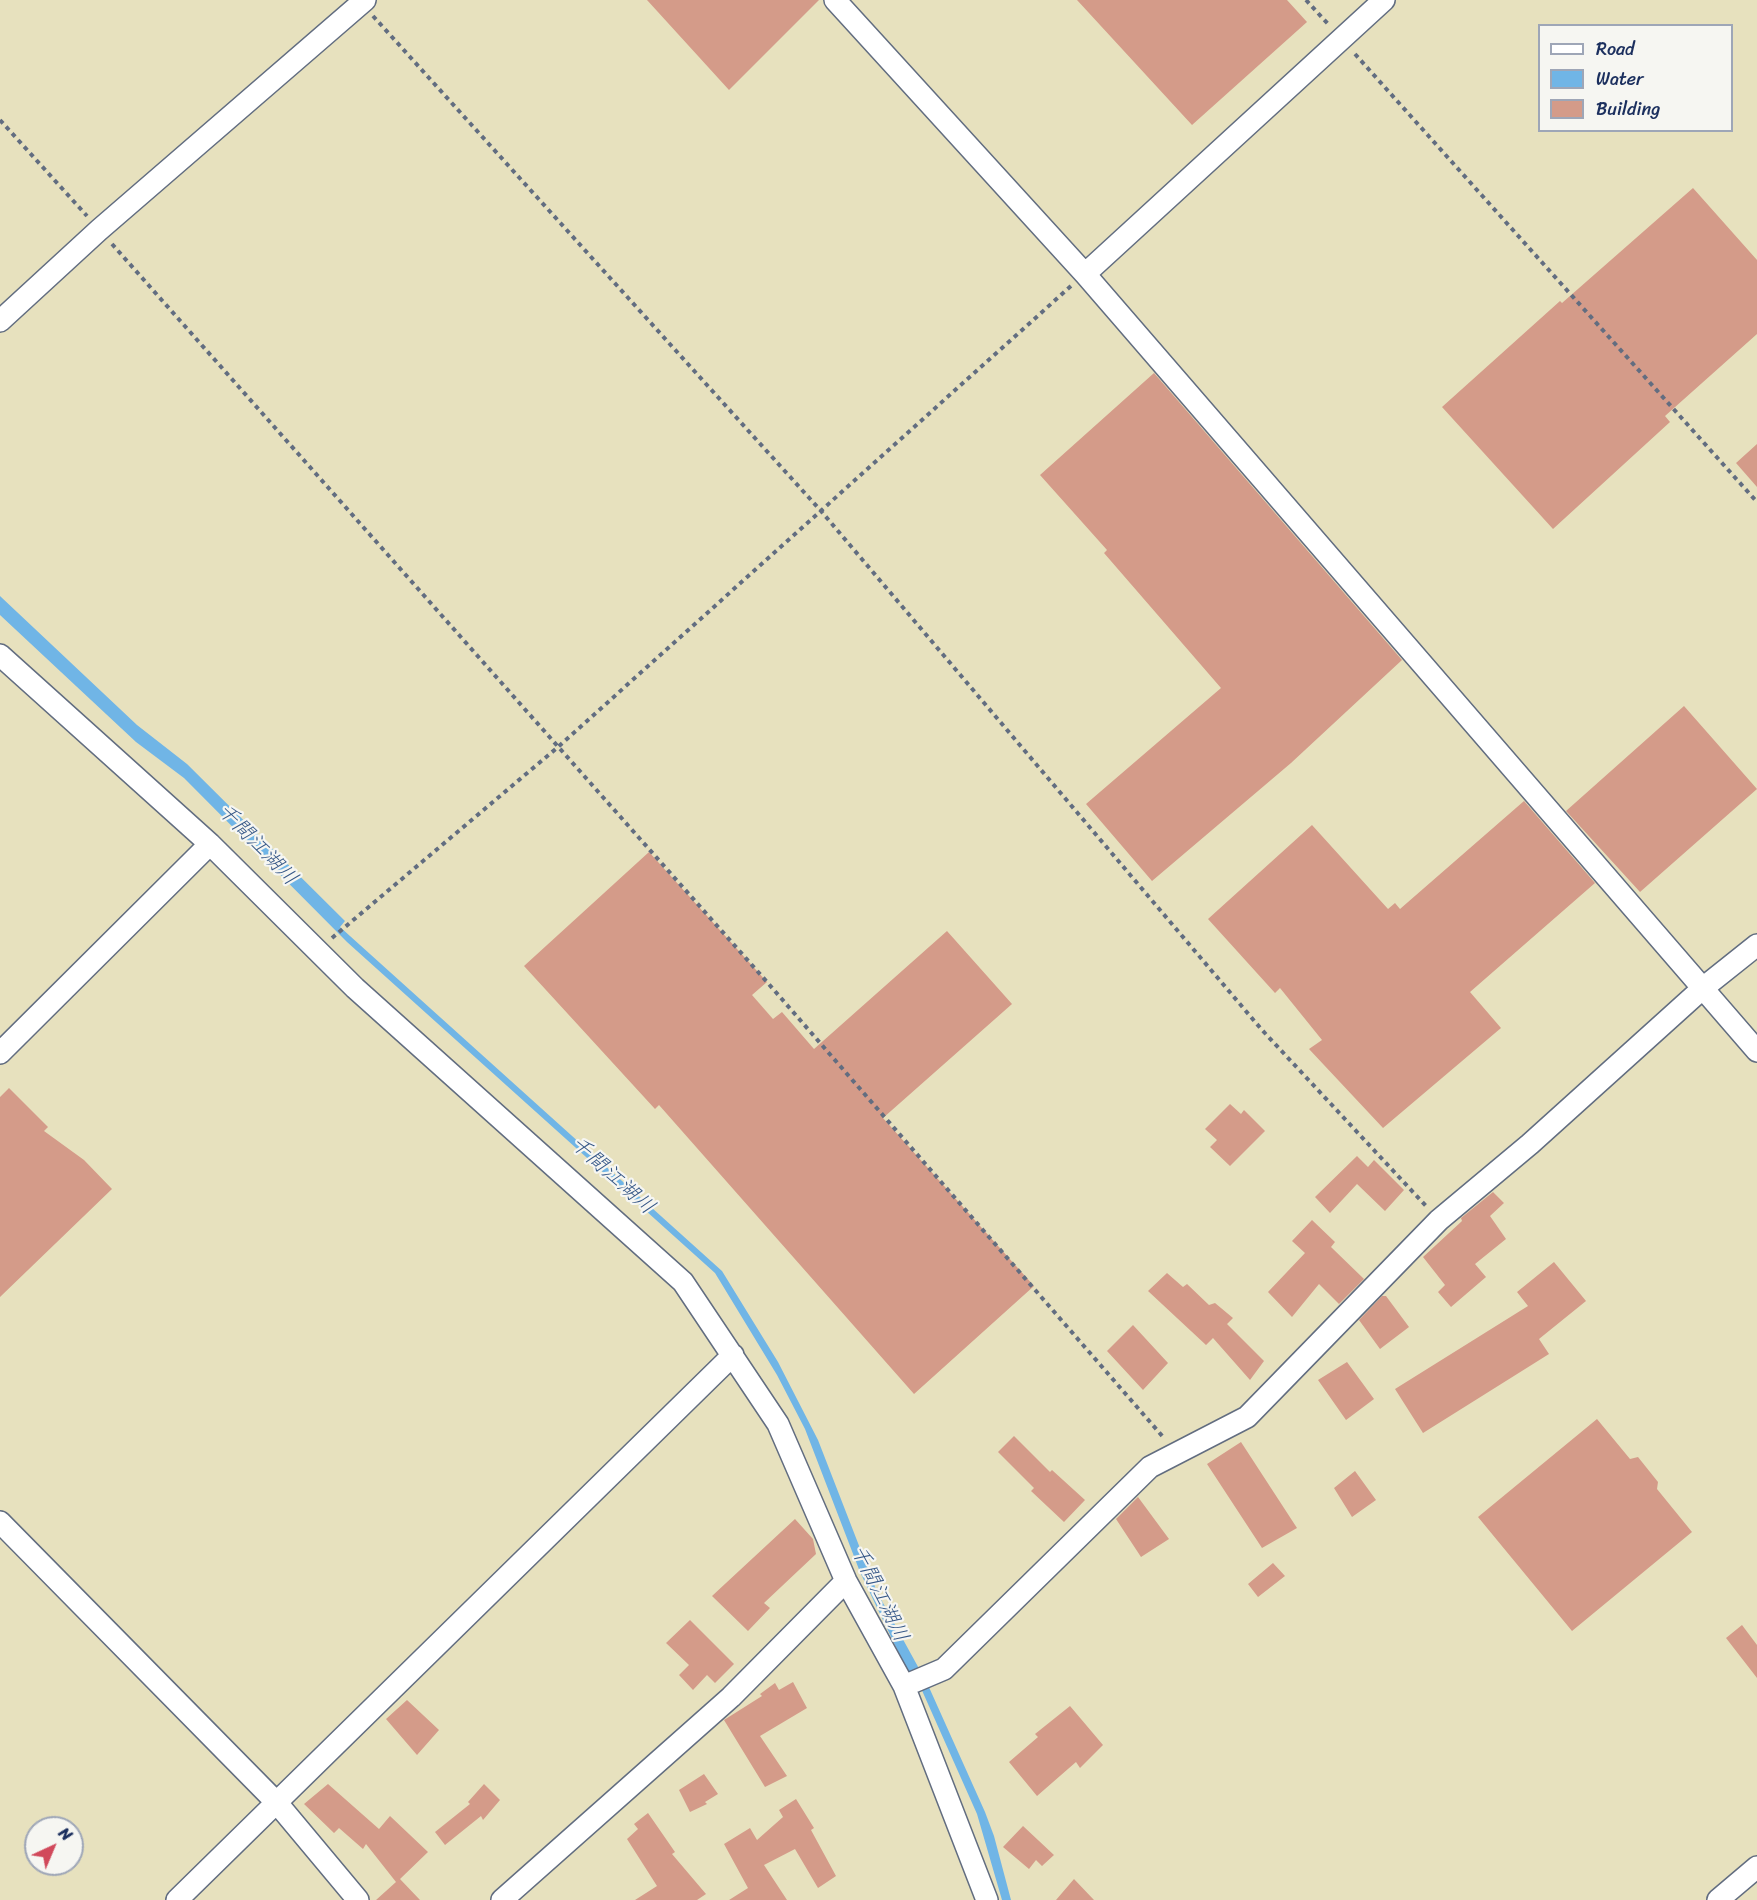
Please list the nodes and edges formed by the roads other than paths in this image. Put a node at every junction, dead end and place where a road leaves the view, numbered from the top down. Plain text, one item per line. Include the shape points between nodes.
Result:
1 (835, 0) edge
2 (1384, 0) edge
3 (363, 2) edge
4 (1085, 274) junction
5 (0, 321) edge
6 (0, 655) edge
7 (210, 844) junction
8 (1757, 945) edge
9 (1703, 988) junction
10 (1757, 1051) edge
11 (0, 1053) edge
12 (733, 1355) junction
13 (0, 1522) edge
14 (846, 1581) junction
15 (904, 1686) junction
16 (277, 1803) junction
17 (1757, 1867) edge
18 (177, 1900) edge
19 (358, 1900) edge
20 (502, 1900) edge
21 (987, 1900) edge
22 (1718, 1900) edge

1 - 4 street
2 - 4 street
3 - 5 street via 99,230
4 - 9 street
6 - 7 street
7 - 11 street
7 - 12 street via 355,988 683,1282
8 - 9 street
9 - 10 street
9 - 15 street via 1439,1220 1247,1417 1150,1467 944,1669
12 - 14 street via 778,1424
12 - 16 street
13 - 16 street
14 - 15 street
14 - 20 street via 731,1697
15 - 21 street
16 - 18 street
16 - 19 street
17 - 22 street

